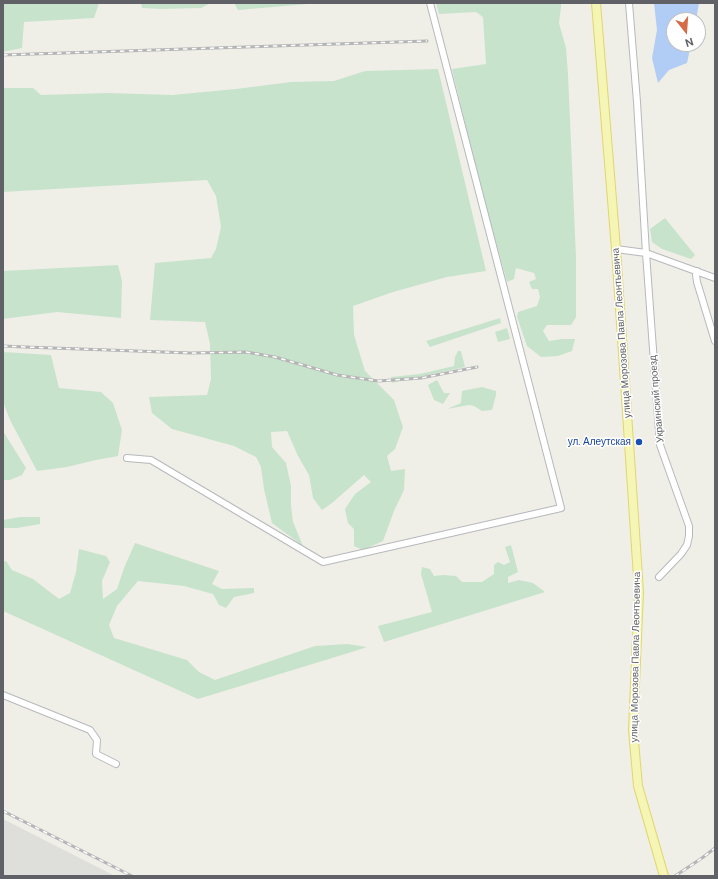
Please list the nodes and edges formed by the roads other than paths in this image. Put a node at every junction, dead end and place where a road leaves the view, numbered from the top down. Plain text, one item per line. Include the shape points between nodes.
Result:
1 (430, 3) edge
2 (596, 3) edge
3 (629, 3) edge
4 (616, 249) junction
5 (646, 253) junction
6 (697, 271) junction
7 (715, 278) edge
8 (715, 341) edge
9 (127, 458) dead end
10 (659, 577) dead end
11 (3, 695) edge
12 (116, 764) dead end
13 (664, 876) edge

1 - 9 street via 561,508 323,562 151,460
2 - 4 main road, улица Морозова Павла Леонтьевича
3 - 5 street, Украинский проезд
4 - 5 street
4 - 13 main road, улица Морозова Павла Леонтьевича via 639,592 633,730 638,786
5 - 6 street
5 - 10 street, Украинский проезд via 660,445 689,526 687,545
6 - 7 street
6 - 8 street via 697,282
11 - 12 street via 90,730 97,740 96,754

